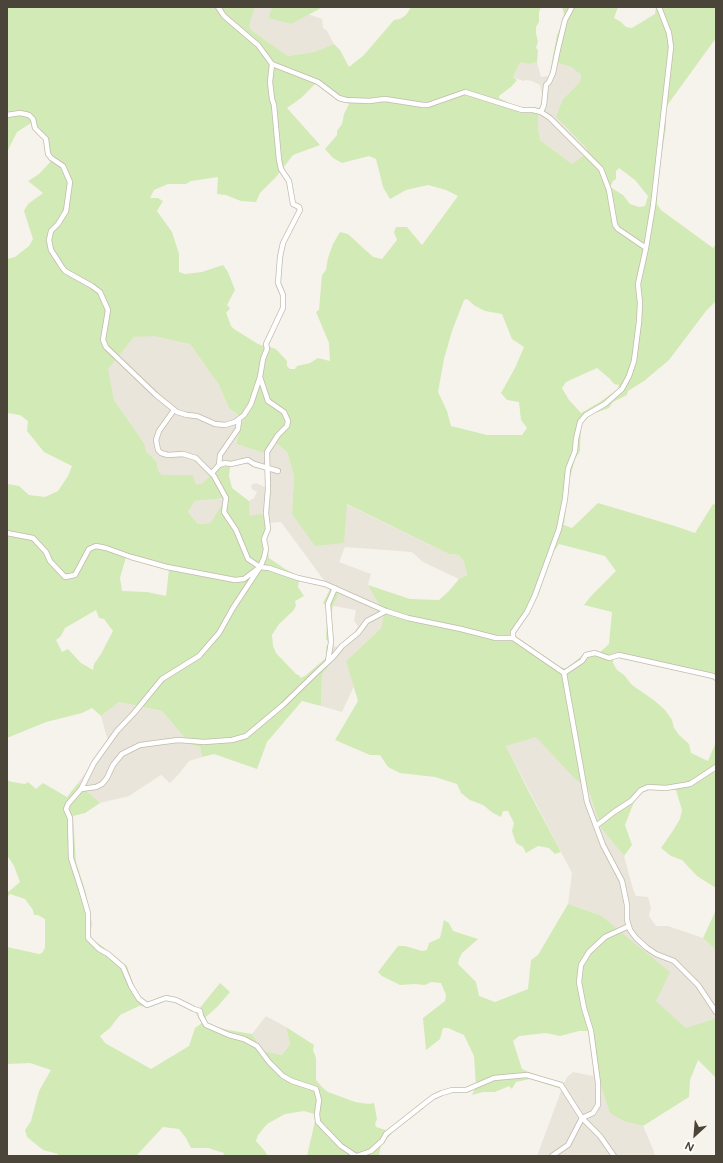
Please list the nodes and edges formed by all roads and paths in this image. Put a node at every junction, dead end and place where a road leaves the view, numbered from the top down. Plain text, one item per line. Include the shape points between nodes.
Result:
1 (218, 7) edge
2 (572, 7) edge
3 (659, 7) edge
4 (272, 64) junction
5 (541, 112) junction
6 (7, 115) edge
7 (646, 248) junction
8 (260, 377) junction
9 (174, 410) junction
10 (239, 420) junction
11 (219, 464) junction
12 (268, 469) junction
13 (278, 471) dead end
14 (212, 473) junction
15 (7, 533) edge
16 (260, 568) junction
17 (335, 588) junction
18 (386, 611) junction
19 (512, 638) junction
20 (328, 661) junction
21 (564, 673) junction
22 (716, 678) edge
23 (716, 767) edge
24 (81, 789) junction
25 (596, 826) junction
26 (629, 926) junction
27 (716, 1012) edge
28 (582, 1118) junction
29 (356, 1156) edge
30 (552, 1156) edge
31 (614, 1156) edge

1 - 4 street via 224,16 258,44
2 - 5 street via 566,20 553,73 546,85
3 - 7 street via 669,33 671,47
4 - 5 street via 318,82 339,98 346,100 385,99 428,105 465,92 522,110
4 - 8 street via 270,82 278,160 288,181 293,204 300,210 283,243 278,283 283,295 283,308 266,344 267,350
5 - 7 street via 601,169 609,190 615,225 618,230
6 - 9 street via 24,113 33,119 35,128 46,139 48,154 63,166 70,182 66,211 51,231 49,240 53,255 66,271 100,292 108,310 103,340 106,347
7 - 19 street via 638,284 640,303 634,362 622,389 580,422 575,451 568,469 559,529 535,595
8 - 10 street via 248,410
8 - 12 street via 268,401 284,412 288,420 287,426 267,452
9 - 10 street via 215,424 225,425
9 - 14 street via 159,431 156,440 158,450 161,453 193,456
10 - 11 street via 238,429 220,455
11 - 12 street via 248,460
11 - 14 street
12 - 13 street
12 - 16 street via 268,529 264,540 266,549
14 - 16 street via 226,498 224,512 236,530 248,559
15 - 16 street via 34,538 65,577 75,575 89,549 96,546 167,567 235,580 244,579
16 - 17 street via 274,569
16 - 24 street via 219,633 199,656 162,679 114,735 94,763
17 - 18 street
17 - 20 street via 328,604
18 - 19 street via 496,638
18 - 20 street via 367,621
19 - 21 street
20 - 24 street via 283,705 246,736 232,740 178,740 140,745 122,754 102,784
21 - 22 street via 582,661 586,655 596,653 609,658 618,654
21 - 25 street via 587,802
23 - 25 street via 690,784 666,788 648,787 641,790 631,801
24 - 29 street via 66,809 70,818 72,863 88,913 88,938 123,967 131,986 143,1003 147,1005 171,998 200,1011 206,1025 257,1046 283,1076 316,1089 319,1100 318,1122 341,1146
25 - 26 street via 622,881
26 - 27 street via 636,938 647,948 674,961 698,985
26 - 28 street via 605,937 589,952 581,966 579,982 591,1031 598,1083 598,1105 593,1113
28 - 29 street via 561,1085 532,1076 494,1078 466,1090 452,1090 433,1097 386,1134 371,1151
28 - 30 street via 568,1145
28 - 31 street via 600,1136

